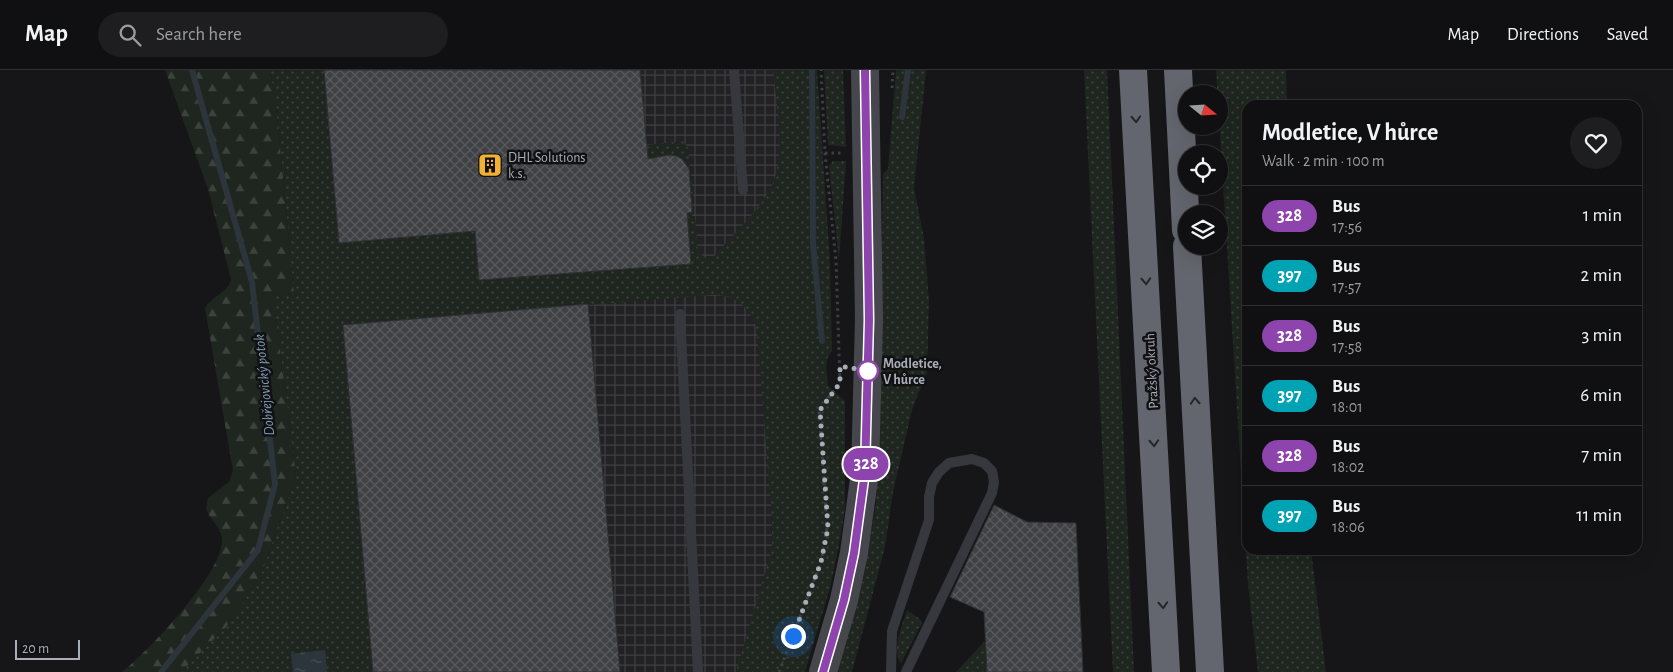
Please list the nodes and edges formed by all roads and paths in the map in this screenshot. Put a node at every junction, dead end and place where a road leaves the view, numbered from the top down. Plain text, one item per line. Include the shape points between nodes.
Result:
1 (734, 70) edge
2 (821, 70) edge
3 (865, 70) edge
4 (1133, 70) edge
5 (1178, 70) edge
6 (825, 153) junction
7 (846, 153) dead end
8 (743, 190) dead end
9 (1185, 205) edge
10 (1187, 255) edge
11 (680, 314) dead end
12 (1201, 502) junction
13 (698, 672) edge
14 (779, 672) edge
15 (823, 672) edge
16 (891, 672) edge
17 (906, 672) edge
18 (1166, 672) edge
19 (1210, 672) edge
20 (1229, 672) edge

1 - 8 lane
2 - 6 path
3 - 15 main road via 869,320 865,472 854,553
4 -> 18 highway, Pražský okruh
5 - 9 highway
6 - 7 path
6 - 14 path via 836,261 840,383 820,410 828,528 821,562
12 -> 10 highway
11 - 13 lane
12 - 19 highway
12 - 20 highway
16 - 17 lane via 892,631 929,520 932,483 950,463 972,459 984,463 992,471 992,493

